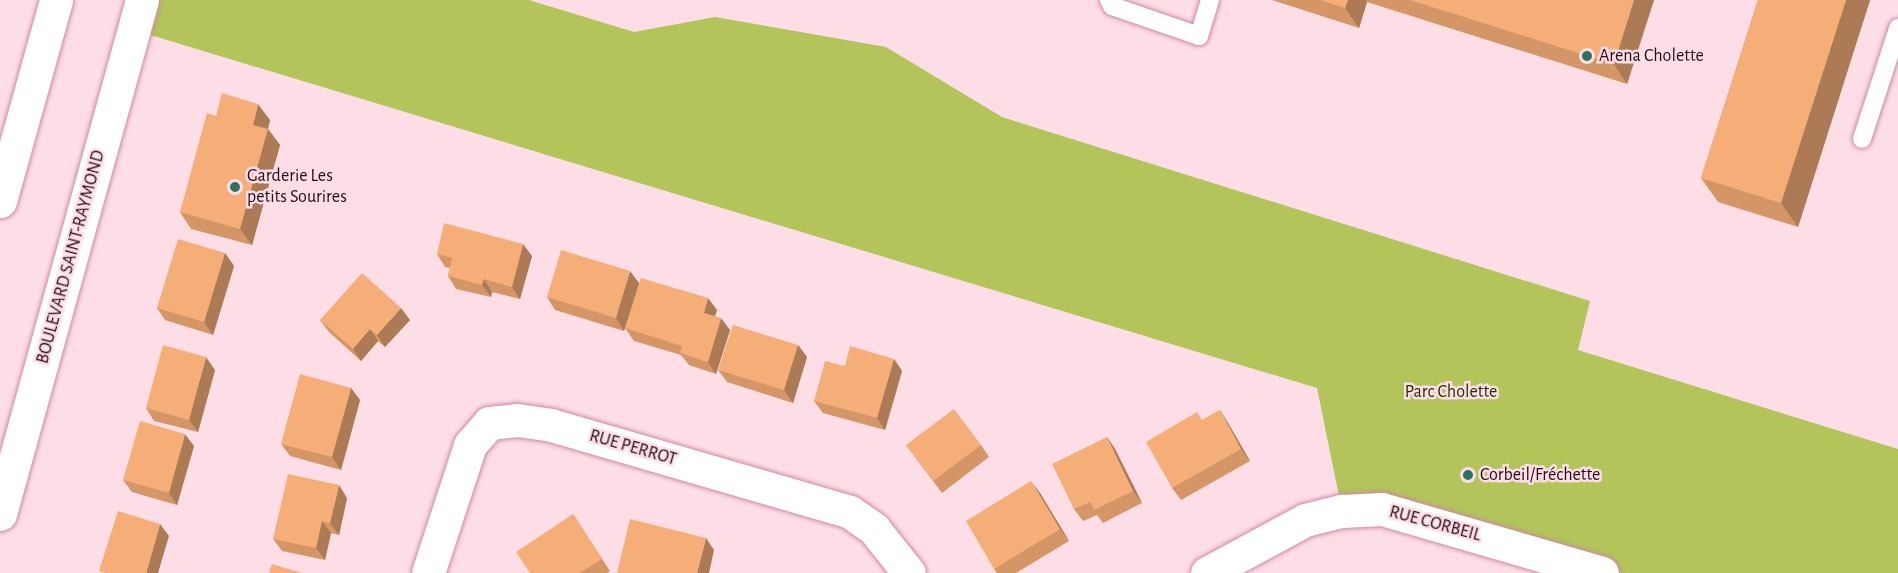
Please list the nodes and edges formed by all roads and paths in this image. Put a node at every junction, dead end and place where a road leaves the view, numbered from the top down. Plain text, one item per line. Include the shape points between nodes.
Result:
1 (56, 0) edge
2 (142, 0) edge
3 (1109, 0) edge
4 (1210, 0) edge
5 (1897, 36) edge
6 (1862, 140) dead end
7 (0, 201) edge
8 (0, 514) edge
9 (428, 573) edge
10 (909, 573) edge
11 (1207, 573) edge
12 (1602, 573) edge

1 - 7 street
2 - 8 street, BOULEVARD SAINT-RAYMOND
3 - 4 lane via 1112,6 1199,36
5 - 6 lane
9 - 10 street, RUE PERROT via 470,446 489,423 517,420 550,425 850,512 874,529
11 - 12 street, RUE CORBEIL via 1305,520 1342,511 1382,509

